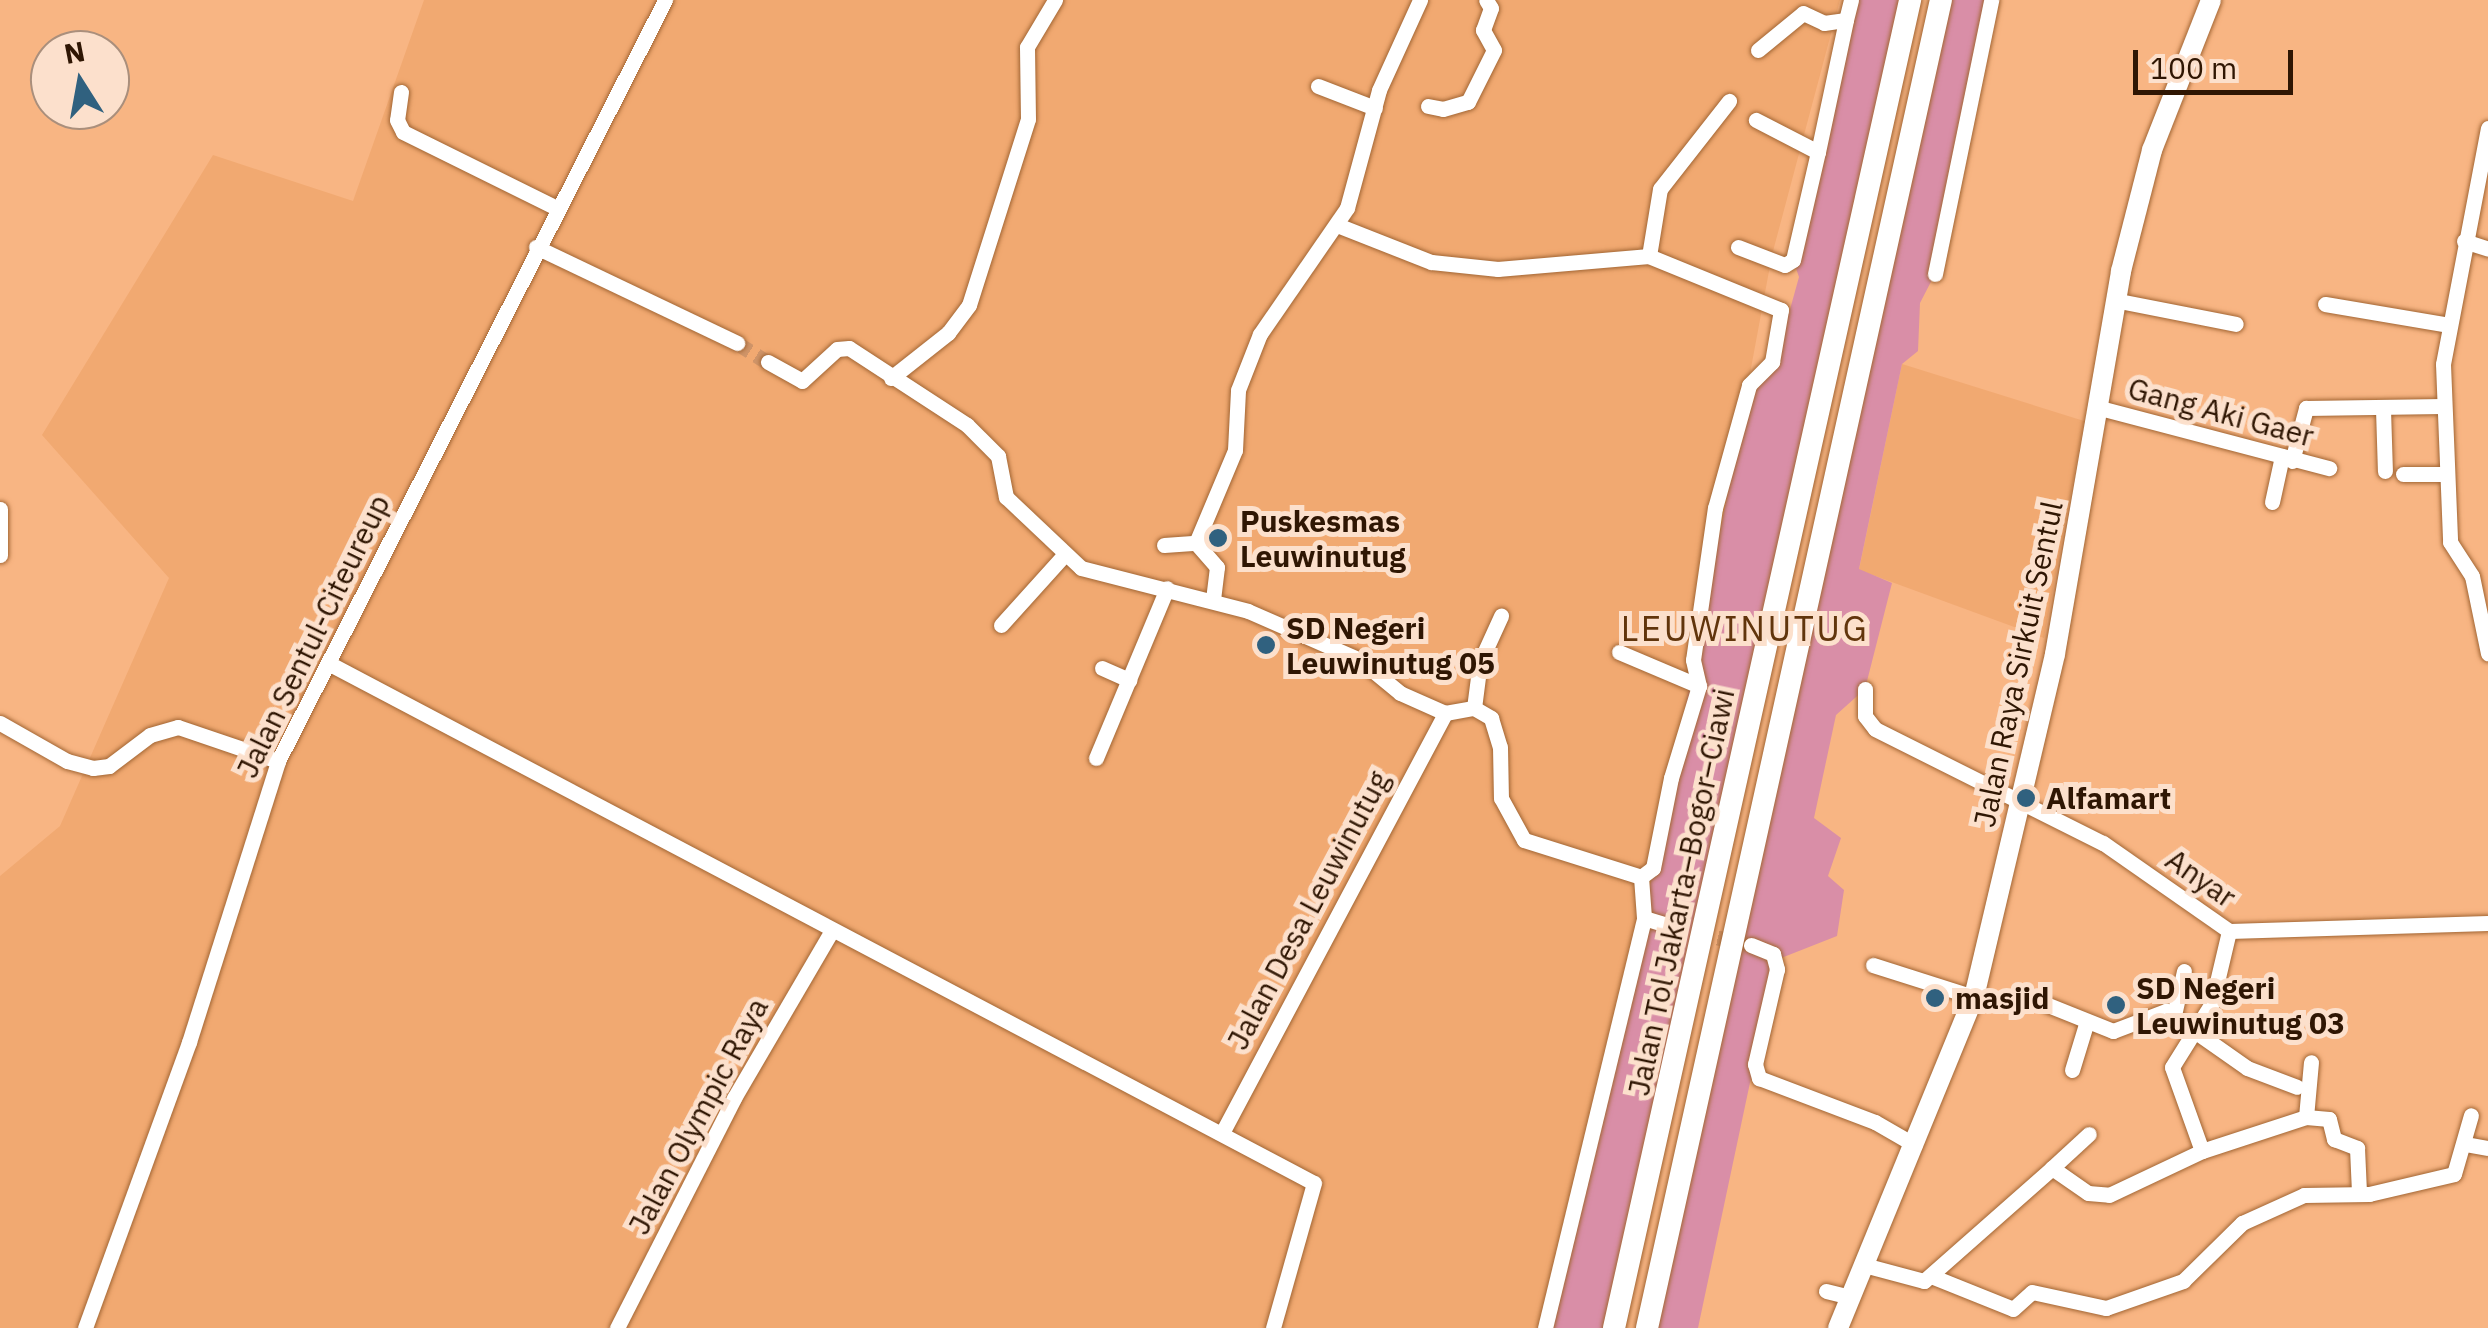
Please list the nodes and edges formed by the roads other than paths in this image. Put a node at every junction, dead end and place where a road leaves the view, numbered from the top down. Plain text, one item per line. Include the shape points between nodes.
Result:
1 (664, 0) edge
2 (1055, 0) edge
3 (1420, 0) edge
4 (1486, 0) edge
5 (1850, 0) edge
6 (1910, 0) edge
7 (1940, 0) edge
8 (1991, 0) edge
9 (2210, 0) edge
10 (1846, 20) junction
11 (1758, 50) dead end
12 (1318, 86) dead end
13 (400, 92) dead end
14 (1730, 101) dead end
15 (1428, 106) dead end
16 (1375, 108) junction
17 (1756, 120) dead end
18 (2488, 128) edge
19 (1818, 152) junction
20 (556, 208) junction
21 (1337, 225) junction
22 (2464, 241) junction
23 (536, 247) junction
24 (1738, 247) dead end
25 (2488, 248) edge
26 (1648, 256) junction
27 (1934, 274) dead end
28 (2114, 300) junction
29 (2325, 304) dead end
30 (2236, 324) dead end
31 (2449, 325) junction
32 (737, 343) tunnel mouth
33 (768, 362) tunnel mouth
34 (891, 378) junction
35 (2444, 406) junction
36 (2100, 408) junction
37 (2383, 408) junction
38 (2287, 458) junction
39 (2329, 468) dead end
40 (2385, 471) dead end
41 (2402, 474) dead end
42 (2447, 474) junction
43 (2272, 502) dead end
44 (0, 509) edge
45 (1164, 545) dead end
46 (1194, 545) junction
47 (0, 555) edge
48 (1064, 555) junction
49 (1167, 588) junction
50 (1214, 598) junction
51 (1501, 616) dead end
52 (1000, 624) dead end
53 (1619, 652) dead end
54 (2488, 653) edge
55 (330, 664) junction
56 (1102, 668) dead end
57 (1129, 680) junction
58 (1700, 686) junction
59 (1866, 689) dead end
60 (1474, 708) junction
61 (1444, 713) junction
62 (0, 723) edge
63 (1096, 758) dead end
64 (278, 761) junction
65 (2020, 800) junction
66 (1641, 876) junction
67 (1644, 918) junction
68 (2488, 923) edge
69 (1672, 926) tunnel mouth
70 (2229, 931) junction
71 (831, 932) junction
72 (1750, 945) tunnel mouth
73 (1873, 965) dead end
74 (2184, 971) dead end
75 (1974, 997) junction
76 (2048, 1005) dead end
77 (2174, 1015) junction
78 (2086, 1022) junction
79 (2197, 1028) junction
80 (2310, 1062) dead end
81 (2072, 1070) dead end
82 (2297, 1086) dead end
83 (2471, 1114) dead end
84 (2306, 1117) junction
85 (1222, 1132) junction
86 (2090, 1134) dead end
87 (2465, 1144) junction
88 (1916, 1145) junction
89 (2488, 1148) edge
90 (2202, 1151) junction
91 (2052, 1168) junction
92 (2359, 1192) junction
93 (1864, 1265) junction
94 (1930, 1276) junction
95 (1826, 1290) dead end
96 (1850, 1297) junction
97 (85, 1328) edge
98 (618, 1328) edge
99 (1273, 1328) edge
100 (1544, 1328) edge
101 (1614, 1328) edge
102 (1647, 1328) edge
103 (1838, 1328) edge

1 - 20 street, Jalan Sentul-Citeureup
2 - 34 street via 1023,60 1028,120 969,305 948,333
3 - 16 street
4 - 15 street via 1491,8 1483,30 1494,50 1468,102
5 - 10 street
6 - 101 highway, Jalan Tol Jakarta–Bogor–Ciawi
7 - 102 highway, Jalan Tol Jakarta–Bogor–Ciawi
8 - 27 street
9 - 28 main road, Jalan Raya Sirkuit Sentul via 2152,150
10 - 11 street via 1824,23 1804,14
10 - 19 street
12 - 16 street
13 - 20 street via 396,120 403,132
14 - 26 street via 1660,190
16 - 21 street
17 - 19 street
18 - 22 street
19 - 24 street via 1793,260 1786,264
20 - 23 street, Jalan Sentul-Citeureup
21 - 26 street via 1431,262 1513,268
21 - 46 street via 1260,334 1238,390 1235,450
22 - 25 street
22 - 31 street
23 - 32 street
23 - 55 street, Jalan Sentul-Citeureup
26 - 58 street via 1781,310 1772,362 1749,385 1715,508 1693,660
28 - 30 street
28 - 36 main road, Jalan Raya Sirkuit Sentul
29 - 31 street
31 - 35 street
33 - 34 street via 802,381 837,350 849,348
34 - 48 street via 952,412 983,440 1002,466 1000,490
35 - 37 street
35 - 42 street
36 - 38 street, Gang Aki Gaer
36 - 65 main road, Jalan Raya Sirkuit Sentul
37 - 38 street via 2306,408
37 - 40 street
38 - 39 street, Gang Aki Gaer
38 - 43 street
41 - 42 street
42 - 54 street via 2450,542 2472,576
44 - 47 street
45 - 46 street
46 - 50 street via 1217,566
48 - 49 street via 1081,568
48 - 52 street
49 - 50 street
49 - 57 street
50 - 61 street via 1324,646
51 - 60 street via 1480,662
53 - 58 street
55 - 64 street, Jalan Sentul-Citeureup
55 - 71 street
56 - 57 street
57 - 63 street
58 - 66 street via 1671,778 1653,868
59 - 65 street, Anyar via 1870,726
60 - 61 street
60 - 66 street via 1495,727 1501,798 1524,840
61 - 85 street, Jalan Desa Leuwinutug
62 - 64 street via 66,761 93,768 109,766 160,730 178,727
64 - 97 street, Jalan Sentul-Citeureup via 189,1042
65 - 70 street, Anyar via 2103,843
65 - 75 main road, Jalan Raya Sirkuit Sentul
66 - 67 street
67 - 69 street
67 - 100 street
68 - 70 street, Anyar
70 - 79 street via 2212,1003
71 - 85 street
71 - 98 street, Jalan Olympic Raya via 734,1098
72 - 88 street via 1773,954 1777,969 1756,1064 1759,1078 1875,1122
73 - 75 street
74 - 77 street
75 - 88 main road, Jalan Raya Sirkuit Sentul
76 - 78 street
77 - 78 street via 2157,1010 2131,1028 2113,1031
77 - 79 street
78 - 81 street
79 - 82 street via 2247,1068
79 - 90 street via 2172,1067
80 - 84 street
83 - 87 street
84 - 90 street
84 - 92 street via 2329,1119 2334,1138 2357,1148
85 - 99 street via 1314,1184
86 - 91 street
87 - 89 street
87 - 92 street via 2454,1174
88 - 93 main road, Jalan Raya Sirkuit Sentul
90 - 91 street via 2097,1196
91 - 94 street
92 - 94 street via 2311,1193 2242,1223 2182,1281 2106,1308 2032,1292 2013,1309
93 - 94 street via 1915,1283
93 - 96 main road, Jalan Raya Sirkuit Sentul
95 - 96 street
96 - 103 main road, Jalan Raya Sirkuit Sentul

